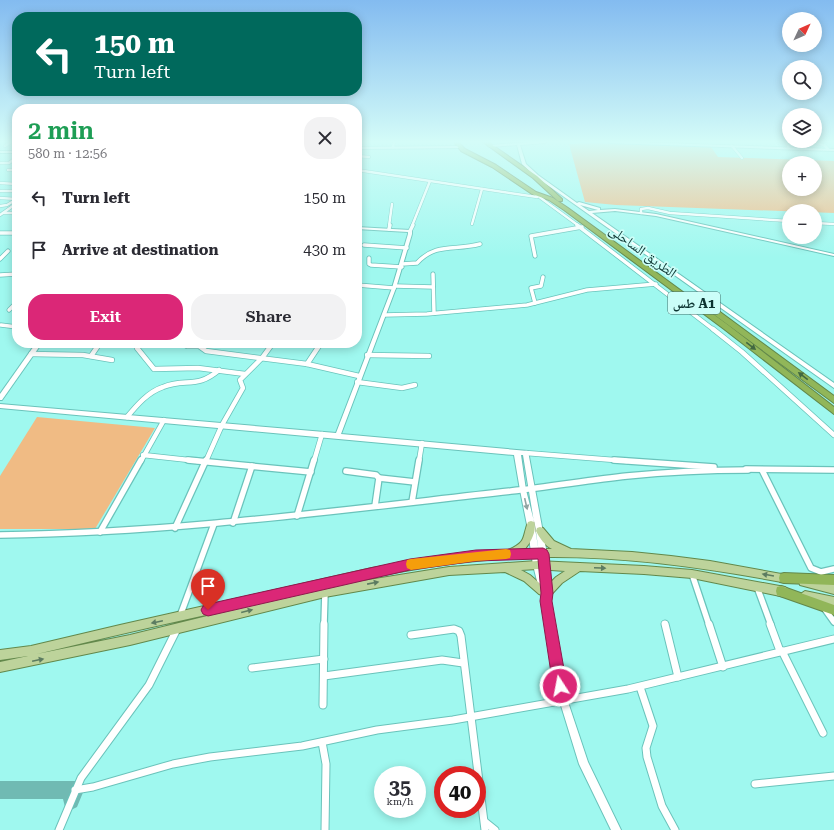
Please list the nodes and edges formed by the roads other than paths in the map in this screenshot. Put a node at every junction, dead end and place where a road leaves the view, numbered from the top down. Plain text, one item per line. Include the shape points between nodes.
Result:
1 (422, 181) edge
2 (516, 181) edge
3 (538, 181) edge
4 (543, 181) edge
5 (430, 182) junction
6 (0, 183) edge
7 (9, 184) joint
8 (482, 189) junction
9 (0, 190) edge
10 (12, 191) edge
11 (534, 193) junction
12 (564, 196) junction
13 (539, 197) junction
14 (0, 198) edge
15 (554, 198) junction
16 (12, 199) edge
17 (12, 202) edge
18 (392, 204) dead end
19 (0, 206) edge
20 (12, 206) edge
21 (608, 210) junction
22 (588, 212) junction
23 (12, 213) edge
24 (641, 213) junction
25 (1, 214) edge
26 (782, 221) edge
27 (822, 223) edge
28 (472, 224) dead end
29 (834, 224) edge
30 (582, 227) junction
31 (362, 228) edge
32 (389, 229) junction
33 (410, 231) junction
34 (0, 233) edge
35 (12, 233) edge
36 (609, 234) junction
37 (595, 237) junction
38 (480, 244) dead end
39 (364, 245) dead end
40 (407, 248) junction
41 (8, 251) dead end
42 (834, 255) edge
43 (535, 256) dead end
44 (0, 258) edge
45 (369, 258) dead end
46 (402, 265) junction
47 (12, 274) edge
48 (433, 274) dead end
49 (0, 275) edge
50 (543, 277) dead end
51 (656, 284) junction
52 (362, 285) edge
53 (395, 287) junction
54 (433, 287) junction
55 (535, 303) junction
56 (12, 307) edge
57 (9, 310) dead end
58 (434, 313) junction
59 (384, 315) junction
60 (1, 325) dead end
61 (12, 326) edge
62 (35, 348) edge
63 (97, 348) edge
64 (137, 348) edge
65 (201, 348) edge
66 (269, 348) edge
67 (318, 348) edge
68 (31, 354) junction
69 (91, 356) junction
70 (368, 356) junction
71 (429, 356) dead end
72 (262, 358) junction
73 (112, 360) dead end
74 (307, 364) junction
75 (219, 370) junction
76 (245, 374) junction
77 (360, 376) junction
78 (357, 382) junction
79 (415, 385) dead end
80 (834, 386) edge
81 (0, 398) edge
82 (834, 399) edge
83 (0, 406) edge
84 (833, 410) edge
85 (127, 417) junction
86 (164, 420) junction
87 (222, 425) junction
88 (322, 434) junction
89 (338, 435) junction
90 (834, 435) edge
91 (422, 443) junction
92 (517, 452) junction
93 (526, 452) junction
94 (143, 456) junction
95 (206, 462) junction
96 (252, 466) junction
97 (833, 469) edge
98 (748, 470) junction
99 (762, 470) junction
100 (346, 471) dead end
101 (311, 472) junction
102 (379, 478) junction
103 (415, 482) junction
104 (532, 488) junction
105 (523, 490) junction
106 (412, 502) junction
107 (375, 506) junction
108 (297, 516) junction
109 (233, 523) junction
110 (214, 524) junction
111 (531, 525) junction
112 (175, 528) junction
113 (540, 531) junction
114 (100, 532) junction
115 (0, 535) edge
116 (507, 554) junction
117 (539, 554) junction
118 (574, 554) junction
119 (541, 565) junction
120 (505, 567) junction
121 (579, 568) junction
122 (834, 569) edge
123 (692, 574) junction
124 (784, 578) junction
125 (834, 580) edge
126 (756, 586) junction
127 (834, 589) edge
128 (781, 591) junction
129 (325, 592) junction
130 (545, 595) junction
131 (834, 602) edge
132 (822, 606) junction
133 (834, 610) edge
134 (180, 616) junction
135 (834, 622) edge
136 (665, 624) dead end
137 (177, 628) junction
138 (411, 635) dead end
139 (834, 639) edge
140 (781, 651) junction
141 (0, 655) edge
142 (324, 660) junction
143 (463, 663) junction
144 (0, 667) edge
145 (722, 667) junction
146 (252, 668) dead end
147 (324, 676) junction
148 (678, 677) junction
149 (640, 687) junction
150 (563, 699) junction
151 (323, 705) dead end
152 (472, 715) junction
153 (823, 733) dead end
154 (322, 742) junction
155 (834, 776) edge
156 (755, 784) dead end
157 (75, 790) junction
158 (485, 826) edge
159 (59, 830) edge
160 (326, 830) edge
161 (494, 830) edge
162 (616, 830) edge
163 (675, 830) edge

1 - 5 street
2 - 11 highway
3 - 15 highway
4 - 12 street
5 - 8 street
5 - 33 street
6 - 7 street
7 - 9 street
8 - 13 street
8 - 28 street
9 - 10 street
11 - 13 street
11 - 15 highway
12 - 21 street via 586,206
12 - 22 street
13 - 30 street
14 - 16 street
15 - 36 highway, الطريق الساحلى / طس A1
17 - 19 street
18 - 32 street
20 - 25 street
21 - 22 street
21 - 24 street
21 - 36 street via 600,217
22 - 36 street
23 - 25 street
24 - 26 street via 641,209 644,208 670,213
24 - 42 street
27 - 29 street
30 - 37 street
30 - 43 street via 532,236 530,238
31 - 32 street
32 - 33 street
33 - 40 street
34 - 35 street
36 - 37 street
36 - 80 street
82 -> 36 highway, الطريق الساحلى / طس A1
36 -> 84 highway, الطريق الساحلى / طس A1
37 - 51 street
38 - 46 street via 438,248 422,256 417,263
39 - 40 street
40 - 46 street
41 - 44 street
45 - 46 street via 371,265
46 - 53 street
47 - 49 street
48 - 54 street
50 - 55 street via 542,285 531,288
51 - 55 street via 587,290
51 - 90 street via 742,352
52 - 53 street
53 - 54 street
53 - 59 street
54 - 58 street
55 - 58 street
56 - 57 street
58 - 59 street
59 - 70 street
60 - 61 street
62 - 68 street
63 - 69 street
64 - 75 street via 154,368
65 - 72 street via 205,351
66 - 72 street
67 - 74 street
68 - 69 street
68 - 81 street
69 - 73 street
70 - 71 street
70 - 77 street
72 - 74 street
72 - 76 street
74 - 77 street
75 - 76 street
75 - 85 street via 204,382 161,388
76 - 87 street via 239,381 242,390
77 - 78 street
78 - 79 street via 402,388
78 - 89 street
83 - 85 street
85 - 86 street
86 - 87 street
86 - 94 street
87 - 88 street
87 - 95 street
88 - 89 street
88 - 101 street
89 - 91 street
91 - 92 street
91 - 103 street
92 - 93 street
92 - 105 street
93 - 98 street
93 - 104 street
94 - 95 street
94 - 114 street
95 - 96 street
95 - 112 street
96 - 101 street
96 - 109 street
97 - 99 street
98 - 99 street
98 - 104 street via 706,470 628,476
99 - 122 street via 811,568 822,572
100 - 102 street via 376,475
101 - 108 street
102 - 103 street
102 - 107 street
103 - 106 street
104 - 105 street
104 - 113 street
105 - 106 street
105 -> 111 street
106 - 107 street
107 - 108 street
108 - 109 street
109 - 110 street
110 - 112 street
110 - 134 street
111 - 116 main road via 529,536 523,546
111 - 117 street
112 - 114 street
113 - 117 street
113 - 118 main road via 558,548
114 - 115 street
116 - 117 main road
116 - 134 main road via 410,564
117 - 118 main road
117 - 119 street
124 -> 118 main road via 681,561
119 - 120 main road
119 - 121 main road
119 - 130 street
129 -> 120 main road via 415,575
120 - 130 main road via 527,578
121 -> 123 main road
121 - 130 main road via 564,576
123 - 126 main road
123 - 145 street
124 - 125 highway
124 - 127 main road
126 - 128 main road
126 - 140 street
128 - 131 main road
128 - 132 highway
137 -> 129 main road
129 - 142 street
130 - 150 street
132 - 133 highway
132 - 135 street
134 -> 141 main road via 31,651
136 - 148 street
144 -> 137 main road
137 - 157 street via 148,685
138 - 143 street via 456,629 461,636
139 - 140 street
140 - 145 street
140 - 153 street
142 - 146 street
142 - 147 street
143 - 147 street via 442,660
143 - 152 street
145 - 148 street
147 - 151 street
148 - 149 street
149 - 150 street
149 - 163 street via 653,726 646,748 647,757 662,806
150 - 152 street
150 - 162 street via 584,764
152 - 154 street via 377,730
152 - 158 street
154 - 157 street via 210,756
154 - 160 street via 326,764
155 - 156 street
157 - 159 street
158 - 161 street

